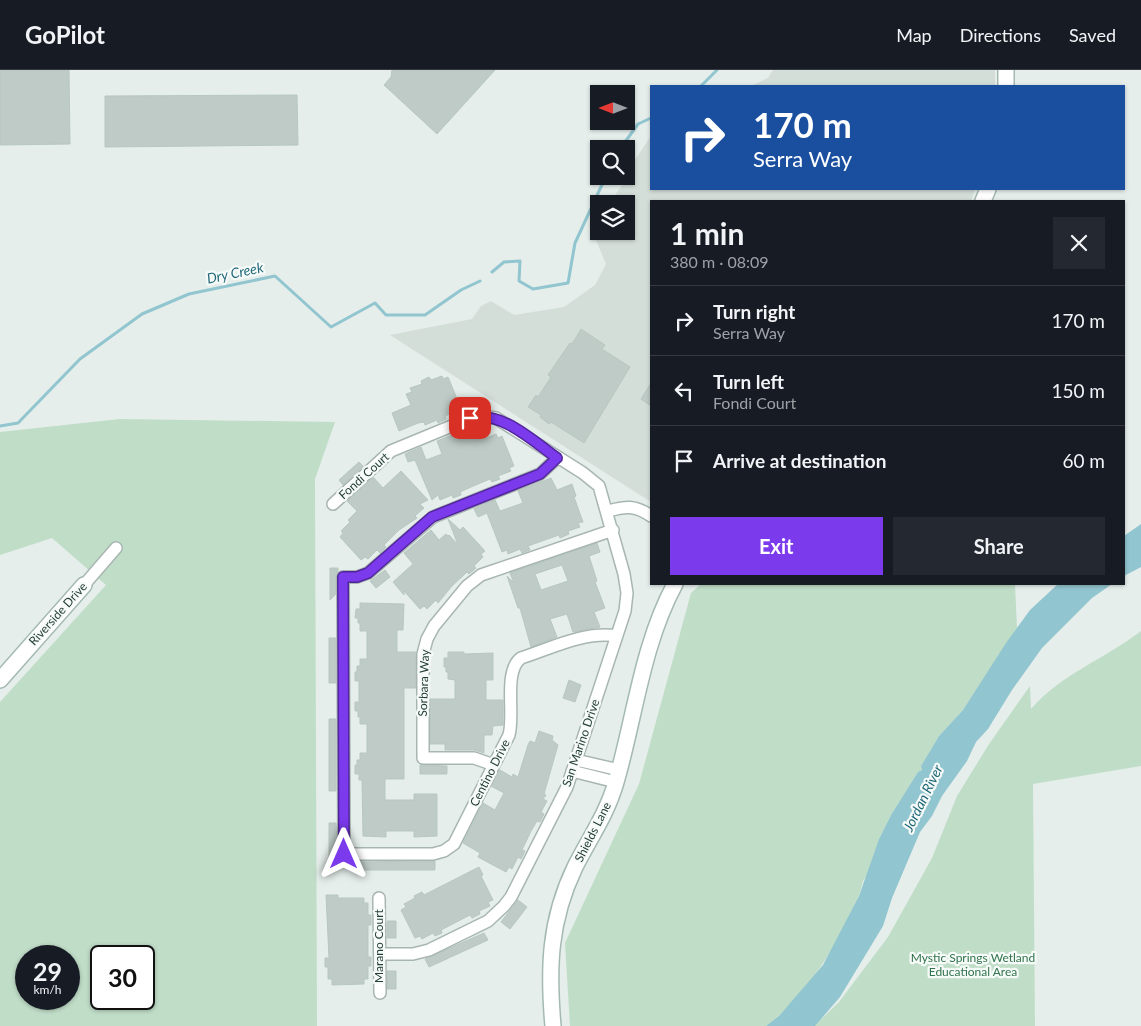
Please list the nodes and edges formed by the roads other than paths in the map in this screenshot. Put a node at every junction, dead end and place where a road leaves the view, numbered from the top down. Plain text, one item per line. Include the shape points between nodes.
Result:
1 (1006, 70) edge
2 (1006, 85) edge
3 (557, 458) junction
4 (333, 504) dead end
5 (608, 511) junction
6 (650, 515) edge
7 (613, 530) junction
8 (116, 548) dead end
9 (84, 585) joint
10 (674, 585) edge
11 (617, 636) junction
12 (0, 680) edge
13 (494, 765) junction
14 (574, 766) junction
15 (618, 776) junction
16 (379, 898) dead end
17 (380, 954) junction
18 (380, 993) dead end
19 (553, 1026) edge

1 - 2 main road
3 - 4 street, Fondi Court via 502,421 489,416 476,417 391,452
3 - 5 street, San Marino Drive via 597,484
3 - 13 street, Centino Drive via 540,474 432,517 368,573 343,577 344,854 433,854 444,851 454,844
5 - 6 street via 625,506
5 - 7 street, San Marino Drive
7 - 11 street, San Marino Drive via 627,592
7 - 13 street, Sorbara Way via 481,575 467,586 430,632 424,654 423,758 474,758
8 - 9 street, Riverside Drive
9 - 12 main road, Riverside Drive
10 - 15 main road, Shields Lane via 652,638
11 - 13 street, Centino Drive via 584,637 521,658 515,663 511,673 510,730
11 - 14 street, San Marino Drive
14 - 15 street
14 - 17 street, San Marino Drive via 564,795 528,865 497,914 424,952
15 - 19 main road, Shields Lane via 604,815 570,877 556,918 550,968
16 - 17 street, Marano Court
17 - 18 street, Marano Court

